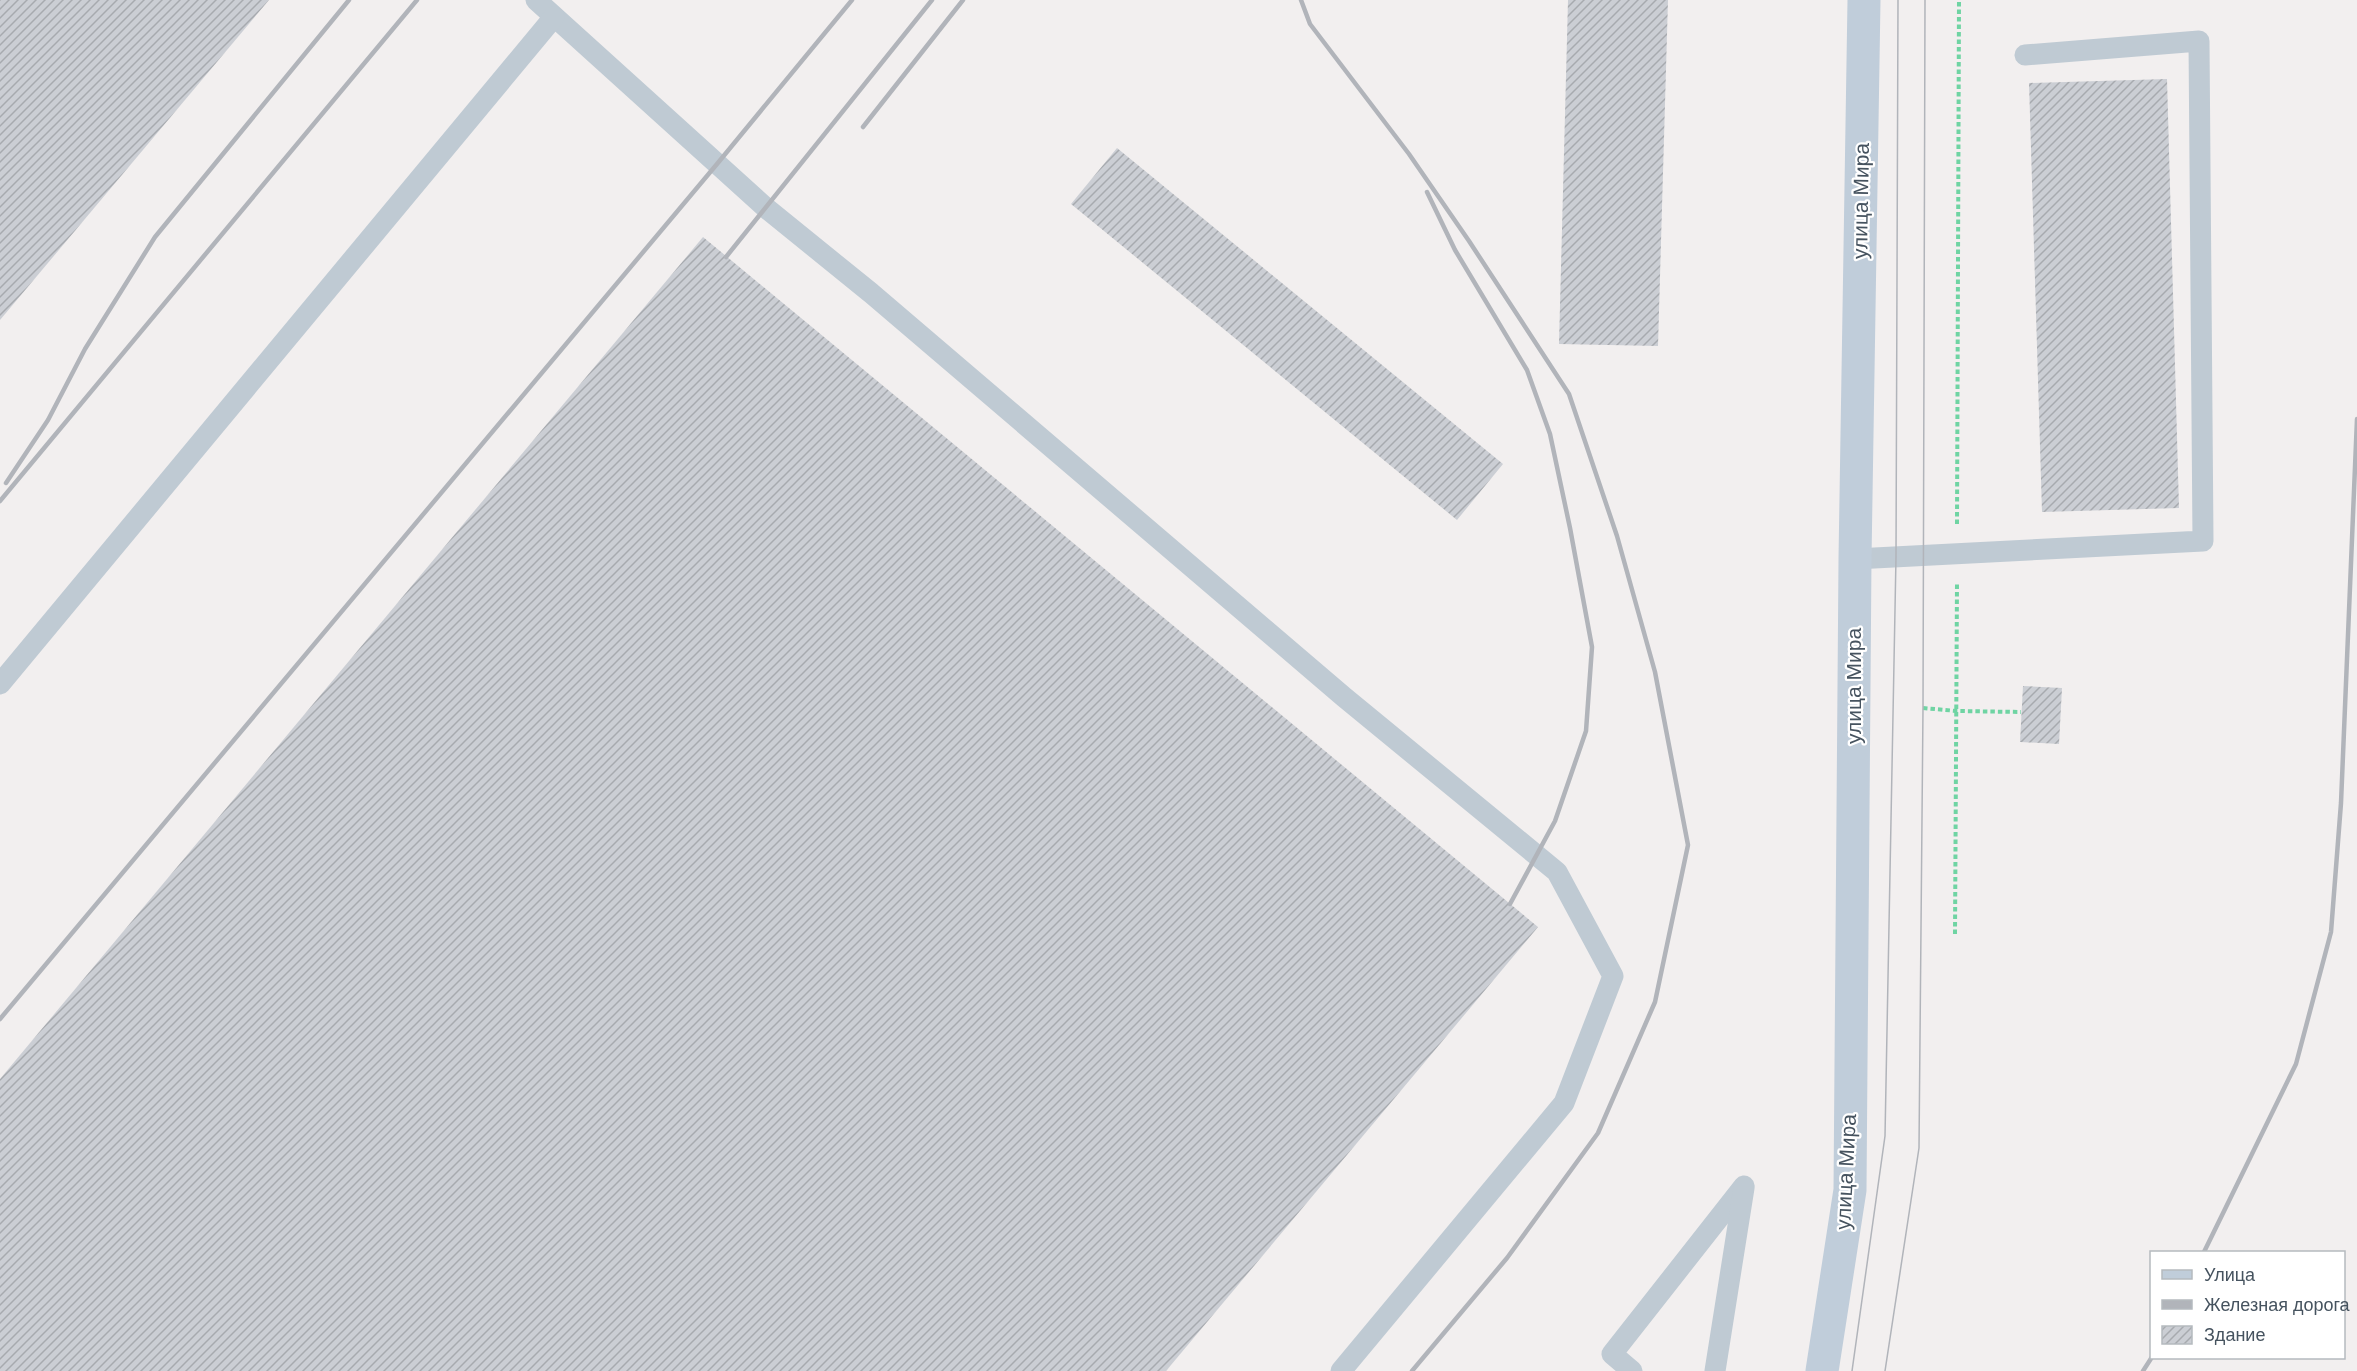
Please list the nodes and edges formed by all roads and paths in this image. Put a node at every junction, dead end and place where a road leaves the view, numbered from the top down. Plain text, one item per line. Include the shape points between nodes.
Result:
1 (536, 0) edge
2 (1864, 0) edge
3 (1959, 0) edge
4 (554, 16) junction
5 (2025, 55) dead end
6 (1957, 555) junction
7 (1855, 559) junction
8 (0, 684) edge
9 (1923, 708) dead end
10 (1957, 711) junction
11 (2021, 712) dead end
12 (1955, 934) dead end
13 (1341, 1371) edge
14 (1632, 1371) edge
15 (1715, 1371) edge
16 (1822, 1371) edge

1 - 4 lane
2 - 7 main road, улица Мира
3 - 6 path
4 - 8 lane
4 - 13 lane via 766,208 1557,872 1612,976 1564,1102
5 - 6 lane via 2199,41 2203,541
6 - 7 lane
6 - 10 path
7 - 16 main road, улица Мира via 1850,1190
9 - 10 path
10 - 11 path
10 - 12 path
14 - 15 lane via 1612,1354 1744,1186

